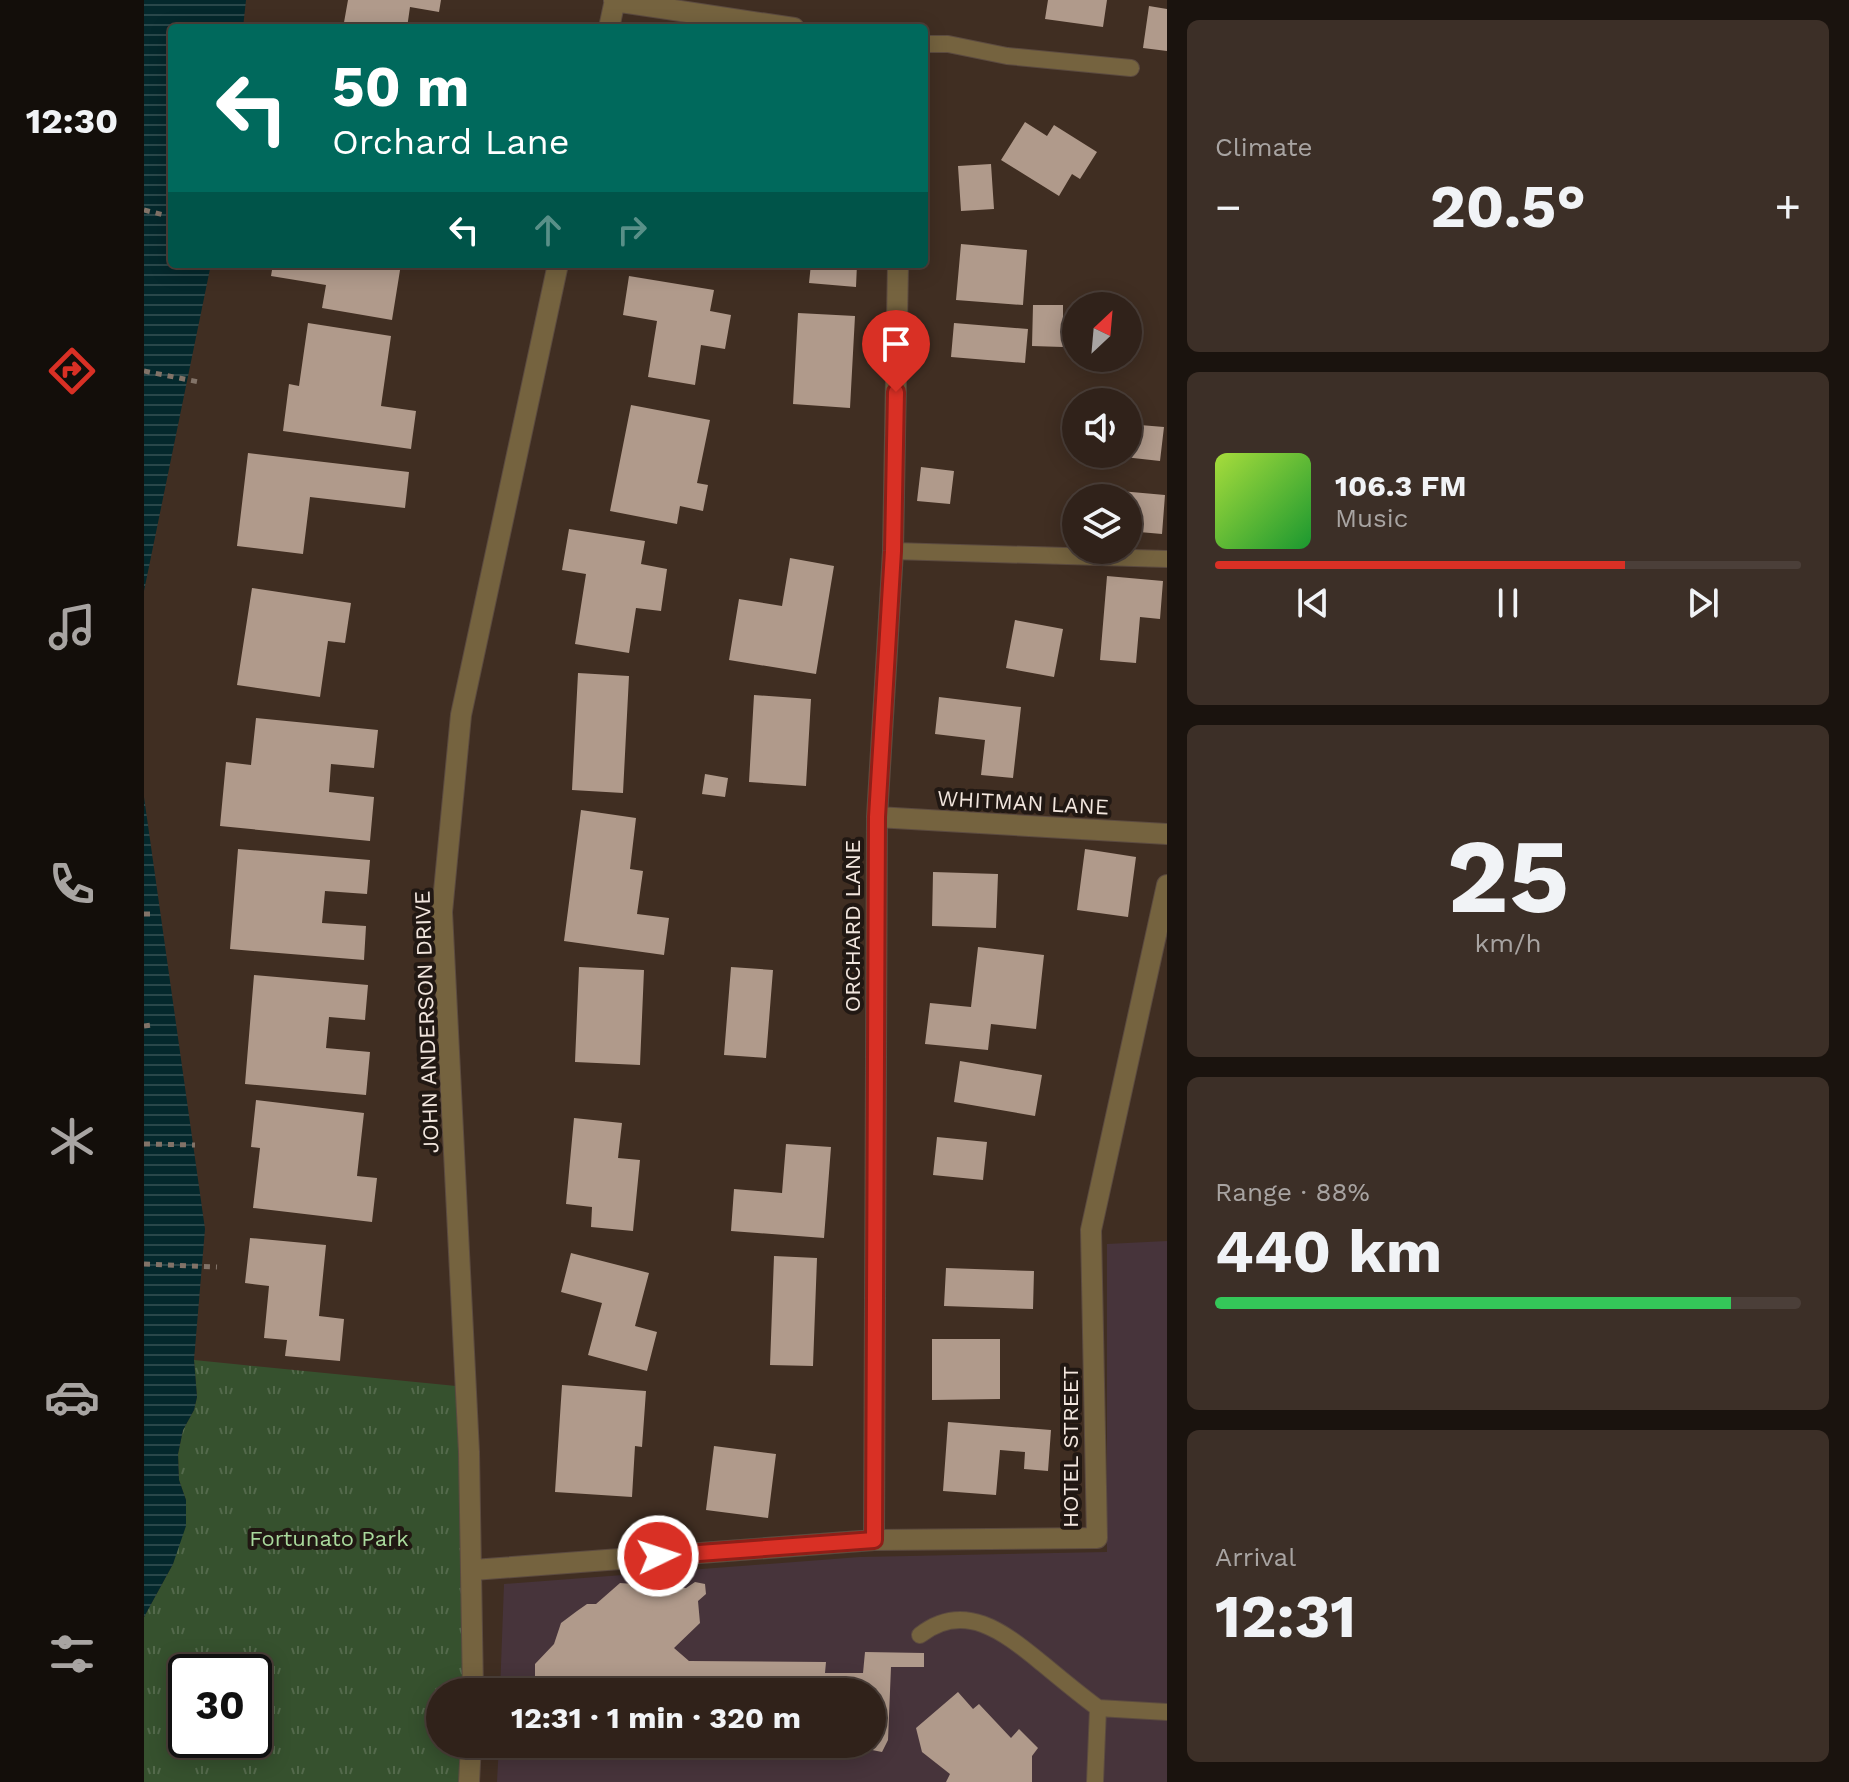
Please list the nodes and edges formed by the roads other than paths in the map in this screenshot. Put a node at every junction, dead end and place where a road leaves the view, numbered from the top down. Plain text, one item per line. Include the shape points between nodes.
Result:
1 (614, 1) edge
2 (610, 24) edge
3 (767, 24) edge
4 (928, 44) edge
5 (1131, 68) dead end
6 (557, 268) edge
7 (898, 268) edge
8 (893, 551) junction
9 (1167, 559) edge
10 (877, 817) junction
11 (1167, 834) edge
12 (1167, 885) edge
13 (874, 1540) junction
14 (473, 1570) junction
15 (920, 1635) dead end
16 (473, 1678) edge
17 (1098, 1708) junction
18 (1167, 1712) edge
19 (470, 1758) edge
20 (469, 1782) edge
21 (1095, 1782) edge

1 - 2 street
1 - 3 street
4 - 5 lane
6 - 14 street, JOHN ANDERSON DRIVE via 461,715 442,912
7 - 8 street, ORCHARD LANE
8 - 9 lane
8 - 10 street, ORCHARD LANE
10 - 11 street, WHITMAN LANE
10 - 13 street, ORCHARD LANE
12 - 13 street, HOTEL STREET via 1091,1230 1097,1538
13 - 14 street, HOTEL STREET
14 - 16 street, JOHN ANDERSON DRIVE
15 - 17 lane via 949,1621 979,1622 1003,1632
17 - 18 lane
17 - 21 lane
19 - 20 street

